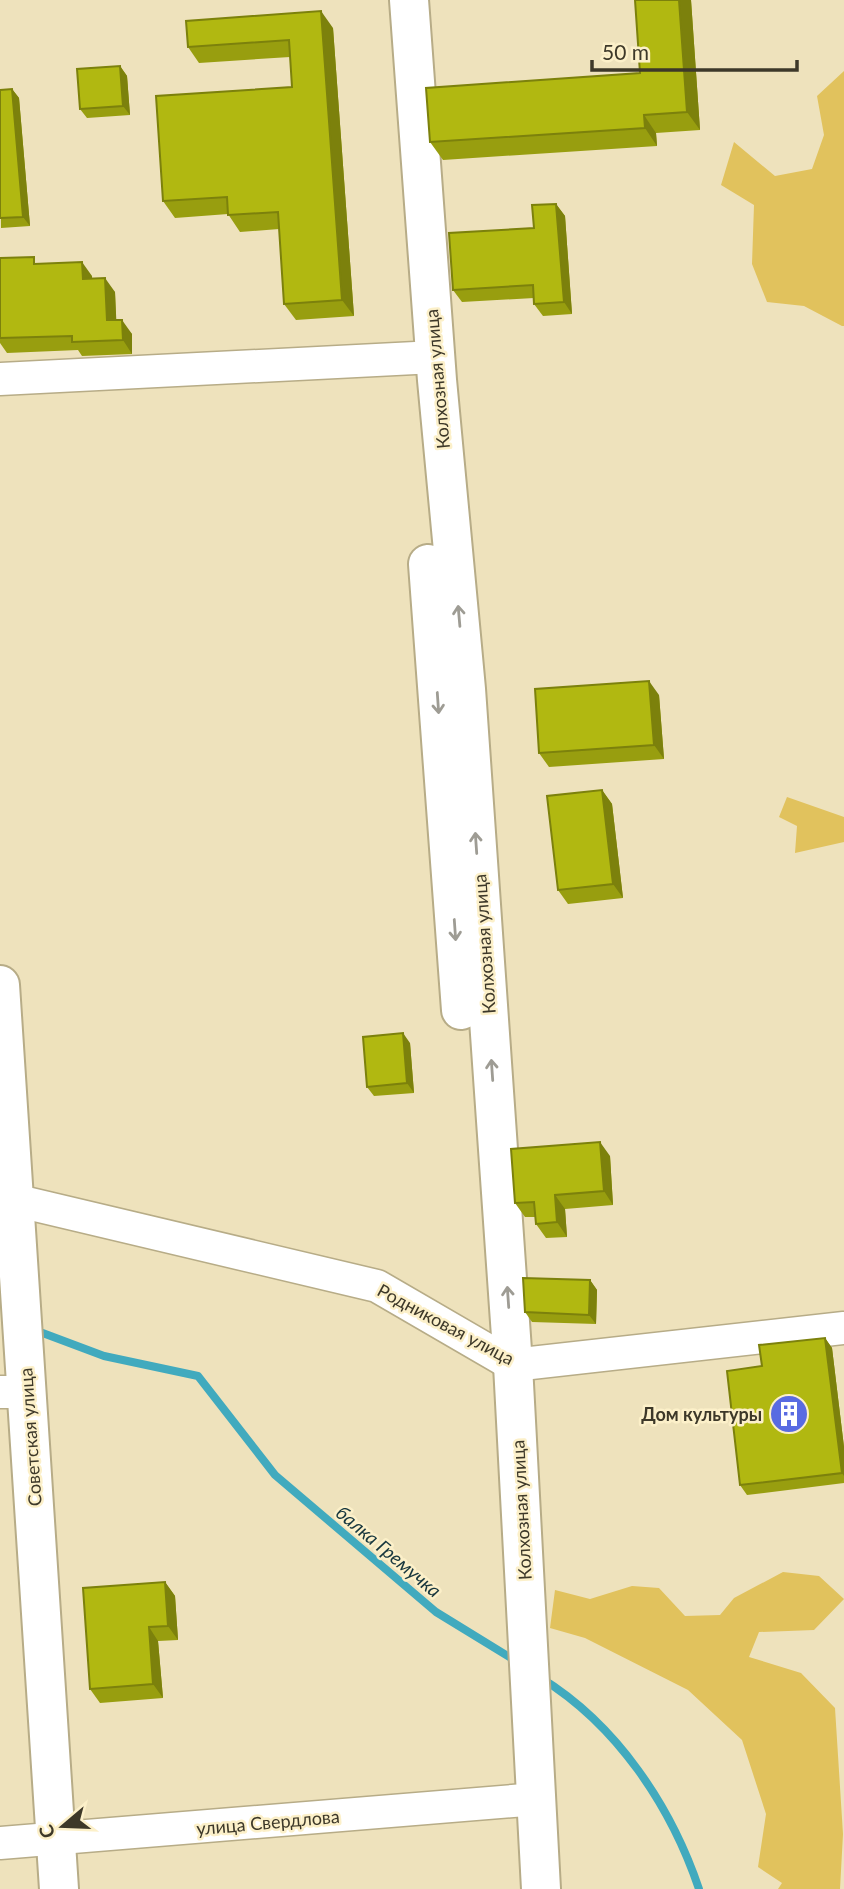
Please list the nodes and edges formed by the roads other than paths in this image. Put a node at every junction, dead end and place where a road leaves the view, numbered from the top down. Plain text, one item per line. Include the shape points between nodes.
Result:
1 (385, 0) edge
2 (409, 0) edge
3 (423, 357) junction
4 (0, 379) edge
5 (0, 985) edge
6 (14, 1200) junction
7 (844, 1328) edge
8 (505, 1360) junction
9 (13, 1392) edge
10 (537, 1799) junction
11 (57, 1840) junction
12 (0, 1843) edge
13 (59, 1889) edge
14 (541, 1889) edge

1 - 3 street, Колхозная улица
2 - 3 street, Колхозная улица
3 - 4 street
3 - 8 street, Колхозная улица via 466,689
5 - 6 street, Советская улица
6 - 8 street, Родниковая улица via 377,1286
6 - 9 street, Советская улица via 24,1351
7 - 8 street, Родниковая улица
8 - 10 street, Колхозная улица
9 - 11 street, Советская улица
10 - 11 street, улица Свердлова
10 - 14 street, Колхозная улица
11 - 12 street, улица Свердлова
11 - 13 street, Советская улица

